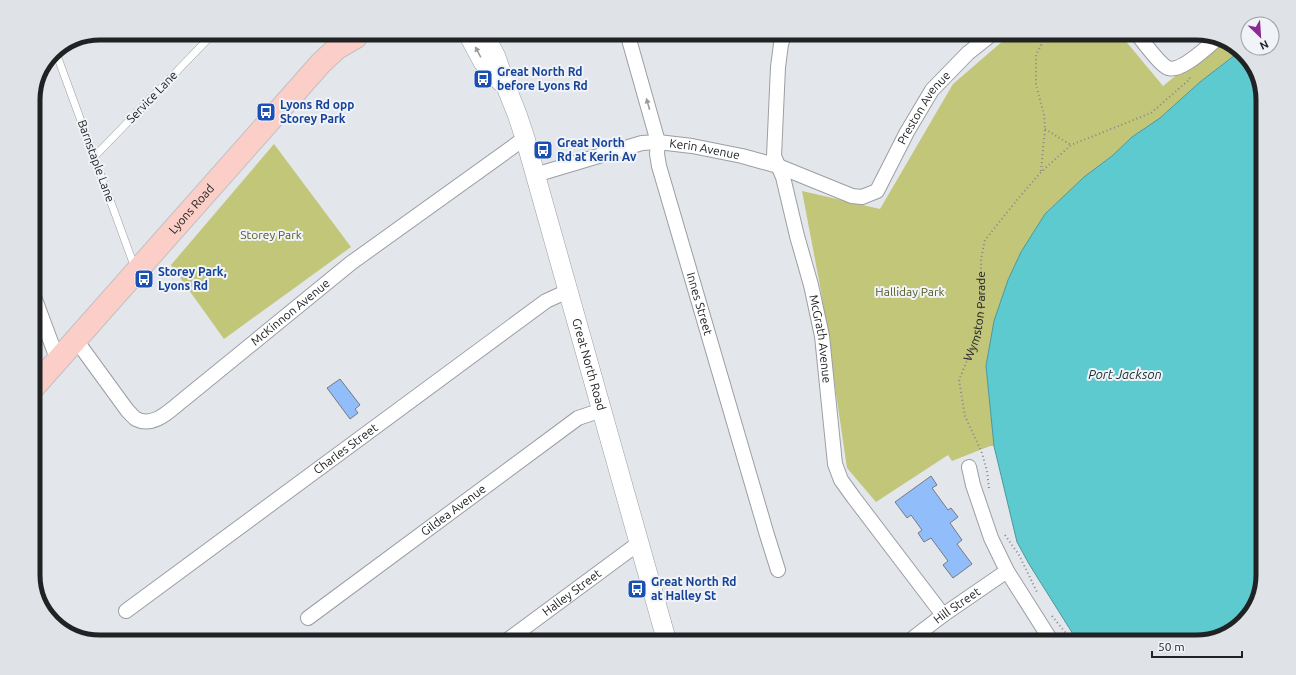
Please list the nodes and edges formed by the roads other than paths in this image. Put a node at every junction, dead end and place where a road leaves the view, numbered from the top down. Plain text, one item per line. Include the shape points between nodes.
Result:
1 (207, 40) edge
2 (472, 40) edge
3 (487, 40) edge
4 (629, 40) edge
5 (783, 40) edge
6 (984, 40) edge
7 (1142, 40) edge
8 (338, 42) edge
9 (1213, 42) edge
10 (57, 57) edge
11 (507, 89) junction
12 (525, 138) junction
13 (658, 142) junction
14 (94, 156) junction
15 (778, 166) junction
16 (535, 175) junction
17 (871, 194) joint
18 (136, 272) junction
19 (568, 291) junction
20 (40, 313) edge
21 (76, 340) junction
22 (58, 361) junction
23 (40, 380) edge
24 (602, 410) junction
25 (970, 467) dead end
26 (639, 543) junction
27 (778, 570) dead end
28 (1007, 571) junction
29 (126, 611) dead end
30 (943, 615) junction
31 (308, 618) dead end
32 (514, 635) edge
33 (665, 635) edge
34 (921, 635) edge
35 (1048, 635) edge

1 - 14 lane, Service Lane
11 -> 2 main road, Great North Road via 483,62
3 - 11 main road, Great North Road
13 -> 4 street, Innes Street
5 - 15 street, McGrath Avenue via 778,67 774,156
6 - 17 street, Preston Avenue via 932,90 880,185
7 - 9 street via 1162,63 1174,69 1185,65
8 - 18 main road, Lyons Road
10 - 14 lane, Barnstaple Lane
11 - 12 main road, Great North Road
12 - 16 main road, Great North Road
12 - 21 street, McKinnon Avenue via 351,263 157,420 149,422 136,419
13 - 15 street, Kerin Avenue via 742,156
13 - 16 street, Kerin Avenue via 642,143
13 - 27 street, Innes Street via 659,166
14 - 18 lane, Barnstaple Lane
15 - 17 street, Kerin Avenue via 852,196 862,198
15 - 30 street, McGrath Avenue via 811,285 822,336 835,464 841,480
16 - 19 main road, Great North Road
18 - 21 main road, Lyons Road
19 - 24 main road, Great North Road
19 - 29 street, Charles Street via 546,301
20 - 22 street
21 - 22 main road, Lyons Road
22 - 23 main road, Lyons Road
24 - 26 main road, Great North Road
24 - 31 street, Gildea Avenue via 578,418
25 - 28 street via 972,485 990,538
26 - 32 street, Halley Street
26 - 33 main road, Great North Road
28 - 30 street, Hill Street
28 - 35 street
30 - 34 street, Hill Street

